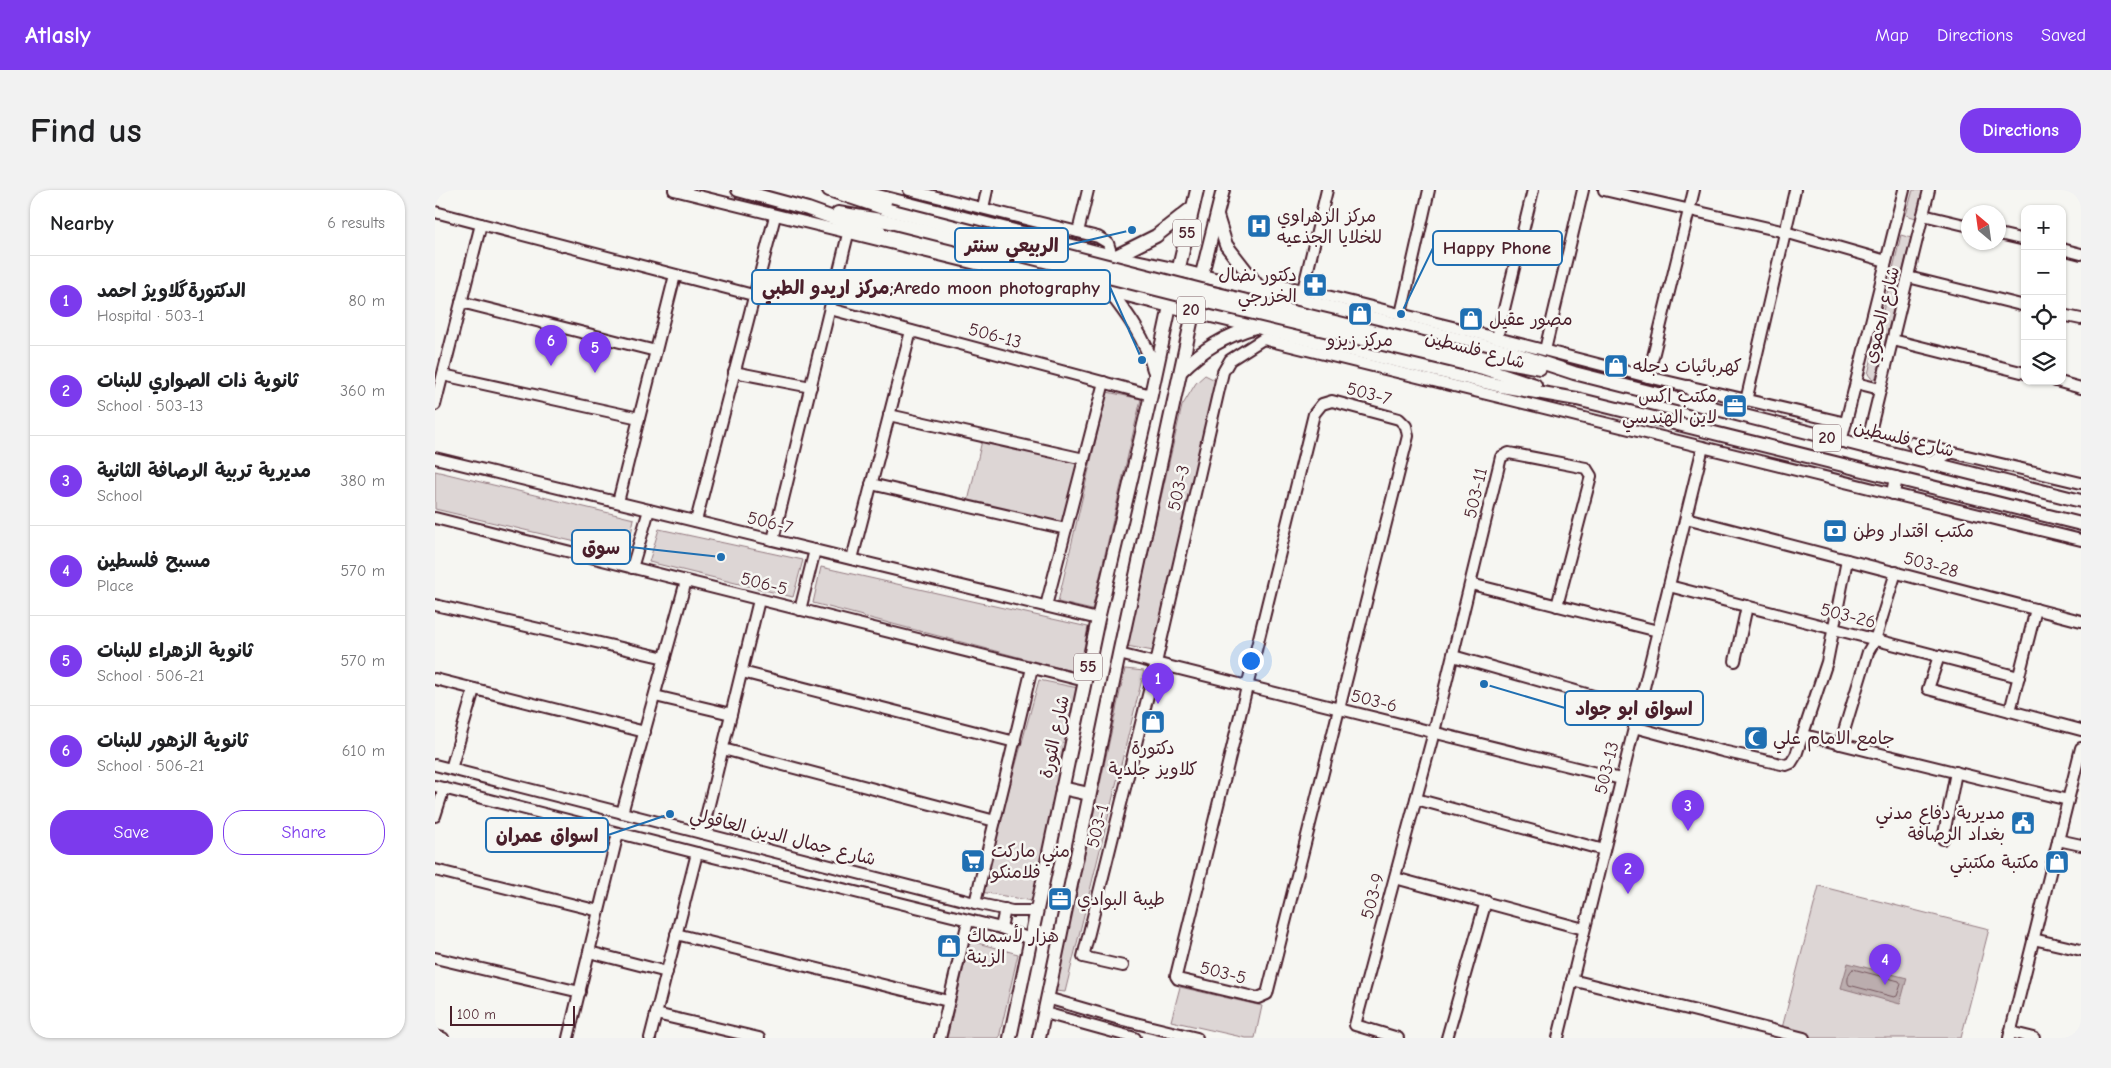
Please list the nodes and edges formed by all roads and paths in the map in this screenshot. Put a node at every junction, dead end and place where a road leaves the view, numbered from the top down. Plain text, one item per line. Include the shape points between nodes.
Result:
1 (674, 190) edge
2 (738, 190) edge
3 (829, 190) edge
4 (847, 190) edge
5 (909, 190) edge
6 (987, 190) edge
7 (1088, 190) edge
8 (1197, 190) edge
9 (1223, 190) edge
10 (1327, 190) edge
11 (1429, 190) edge
12 (1533, 190) edge
13 (1583, 190) edge
14 (1604, 190) edge
15 (1694, 190) edge
16 (1795, 190) edge
17 (1904, 190) edge
18 (1929, 190) edge
19 (1193, 207) junction
20 (983, 208) junction
21 (808, 209) junction
22 (1689, 210) junction
23 (435, 212) edge
24 (1217, 213) junction
25 (888, 215) junction
26 (1923, 215) junction
27 (775, 216) junction
28 (481, 224) junction
29 (1961, 224) edge
30 (1078, 232) junction
31 (1785, 232) junction
32 (848, 234) junction
33 (2006, 236) edge
34 (2021, 239) edge
35 (2066, 250) edge
36 (2081, 254) edge
37 (1113, 256) junction
38 (1886, 261) junction
39 (1177, 273) junction
40 (675, 275) junction
41 (1908, 277) junction
42 (1200, 279) junction
43 (1261, 290) junction
44 (1303, 290) junction
45 (1111, 293) junction
46 (753, 295) junction
47 (461, 302) junction
48 (1171, 302) junction
49 (2021, 305) edge
50 (1194, 307) junction
51 (830, 309) junction
52 (1401, 314) junction
53 (2066, 316) edge
54 (2081, 320) edge
55 (1257, 326) junction
56 (911, 330) junction
57 (1497, 338) junction
58 (1893, 340) junction
59 (1545, 350) junction
60 (656, 351) junction
61 (1484, 363) junction
62 (1181, 371) junction
63 (734, 372) junction
64 (1155, 372) junction
65 (2021, 372) edge
66 (1574, 374) junction
67 (443, 375) junction
68 (1648, 377) junction
69 (1104, 382) junction
70 (1856, 383) junction
71 (2066, 384) edge
72 (811, 387) junction
73 (1688, 387) junction
74 (2081, 388) edge
75 (1880, 390) junction
76 (1151, 394) junction
77 (1577, 399) junction
78 (1746, 401) junction
79 (435, 405) edge
80 (1711, 408) junction
81 (889, 415) junction
82 (639, 418) junction
83 (1846, 423) junction
84 (1841, 442) junction
85 (1912, 443) dead end
86 (1703, 447) junction
87 (1866, 448) junction
88 (1949, 452) junction
89 (435, 458) edge
90 (1084, 459) junction
91 (1930, 464) junction
92 (1896, 478) junction
93 (2081, 483) edge
94 (871, 484) junction
95 (1893, 493) junction
96 (2081, 501) edge
97 (618, 502) junction
98 (649, 510) junction
99 (435, 518) edge
100 (1685, 518) junction
101 (696, 521) junction
102 (2081, 524) edge
103 (1066, 529) junction
104 (773, 540) junction
105 (2081, 540) edge
106 (815, 550) junction
107 (852, 559) junction
108 (1847, 560) junction
109 (633, 568) junction
110 (1896, 572) junction
111 (687, 581) junction
112 (1471, 584) junction
113 (1669, 586) junction
114 (759, 600) junction
115 (435, 605) edge
116 (1046, 606) junction
117 (1557, 606) junction
118 (1747, 606) junction
119 (2036, 609) junction
120 (800, 610) junction
121 (1098, 619) junction
122 (2081, 621) edge
123 (1833, 629) junction
124 (1658, 631) junction
125 (1875, 640) junction
126 (1119, 654) junction
127 (1453, 656) junction
128 (1939, 656) junction
129 (665, 658) junction
130 (1735, 661) dead end
131 (1156, 663) junction
132 (1032, 668) junction
133 (742, 672) junction
134 (2019, 677) junction
135 (435, 679) edge
136 (1085, 682) junction
137 (1249, 686) junction
138 (474, 689) junction
139 (655, 696) junction
140 (1340, 709) junction
141 (1639, 709) junction
142 (2010, 711) junction
143 (731, 714) junction
144 (1634, 726) junction
145 (2081, 730) edge
146 (645, 732) junction
147 (1434, 732) junction
148 (1804, 735) junction
149 (1015, 742) junction
150 (1841, 744) junction
151 (2081, 748) edge
152 (723, 749) junction
153 (435, 765) edge
154 (451, 769) junction
155 (1956, 772) junction
156 (1621, 779) junction
157 (439, 787) edge
158 (1062, 788) junction
159 (1089, 794) junction
160 (1416, 798) junction
161 (2068, 800) junction
162 (622, 813) junction
163 (435, 816) edge
164 (995, 821) junction
165 (618, 833) junction
166 (702, 833) junction
167 (1943, 839) dead end
168 (2058, 840) junction
169 (2081, 845) edge
170 (1604, 850) junction
171 (697, 853) junction
172 (435, 870) edge
173 (1395, 878) junction
174 (1486, 901) junction
175 (975, 903) junction
176 (1005, 909) junction
177 (599, 911) junction
178 (1036, 911) junction
179 (968, 921) junction
180 (1001, 928) junction
181 (1584, 928) junction
182 (676, 934) junction
183 (1031, 939) junction
184 (2033, 939) junction
185 (2081, 950) edge
186 (589, 952) junction
187 (435, 958) edge
188 (1123, 966) dead end
189 (667, 972) junction
190 (1572, 980) junction
191 (580, 992) junction
192 (1047, 998) junction
193 (948, 1001) junction
194 (1045, 1013) junction
195 (656, 1014) junction
196 (1781, 1035) edge
197 (2009, 1035) edge
198 (435, 1036) edge
199 (443, 1038) edge
200 (569, 1038) edge
201 (650, 1038) edge
202 (759, 1038) edge
203 (940, 1038) edge
204 (1010, 1038) edge
205 (1039, 1038) edge
206 (1135, 1038) edge
207 (1197, 1038) edge
208 (1398, 1038) edge
209 (1447, 1038) edge
210 (1557, 1038) edge
211 (1804, 1038) edge
212 (2033, 1038) edge

1 - 27 street
2 - 21 main road, شارع فلسطين / 20
3 - 25 main road, شارع فلسطين / 20
4 - 37 main road, شارع فلسطين / 20
5 - 20 street
6 - 20 street
7 - 30 street
8 - 19 main road, 55
9 - 24 main road, 55
10 - 44 street
11 - 52 street
12 - 57 street
13 - 59 street
14 - 22 street
15 - 22 street
16 - 31 street
17 - 38 street, شارع الحموي
18 - 26 street, شارع الحموي
19 - 37 main road via 1156,236
19 - 39 main road, 55
20 - 30 street
21 - 25 main road, شارع فلسطين / 20
21 - 45 main road, شارع فلسطين / 20 via 850,224
22 - 31 street
22 - 68 street
23 - 28 street
24 - 42 main road, 55
24 - 43 main road via 1226,245
25 - 61 main road, شارع فلسطين / 20, bridge via 1211,303
26 - 29 street
26 - 41 street, شارع الحموي
27 - 32 street
27 - 46 street
28 - 40 street
28 - 47 street
30 - 37 street via 1105,240
31 - 38 street
31 - 78 street
32 - 45 street
32 - 51 street
33 - 34 street
35 - 36 street
37 - 39 main road, شارع فلسطين / 20
38 - 70 street, شارع الحموي
39 - 42 main road, شارع فلسطين / 20
40 - 46 street
40 - 60 street
41 - 49 street
41 - 58 street, شارع الحموي
42 - 43 main road, شارع فلسطين / 20
43 - 44 street via 1279,285
43 - 66 main road, شارع فلسطين / 20 via 1510,352
44 - 52 street
45 - 48 main road, شارع فلسطين / 20
45 - 64 main road via 1145,344
46 - 63 street
47 - 60 street
47 - 67 street
48 - 50 main road, شارع فلسطين / 20
48 - 64 main road, شارع الثورة / 55
50 - 55 main road, شارع فلسطين / 20
50 - 62 main road, 55
51 - 56 street, 506-13
51 - 72 street
52 - 57 street
53 - 54 street
55 - 62 main road via 1215,342
55 - 77 main road, شارع فلسطين / 20 via 1501,386
56 - 69 street, 506-13
56 - 81 street
57 - 59 street
58 - 65 street
58 - 75 street, شارع الحموي
59 - 68 street
60 - 82 street
61 - 66 main road, شارع فلسطين / 20
61 - 77 main road, شارع فلسطين / 20
62 - 126 main road, 55
63 - 72 street
63 - 101 street
64 - 76 main road, شارع الثورة / 55
66 - 80 main road, شارع فلسطين / 20
67 - 79 street
67 - 82 street
68 - 73 street
69 - 76 street, 506-13
69 - 90 street
70 - 75 street
70 - 83 street, شارع الحموي
71 - 74 street
72 - 104 street
73 - 78 street
73 - 80 main road
75 - 87 street, شارع الحموي
76 - 121 main road, شارع الثورة / 55
77 - 92 main road, شارع فلسطين / 20
78 - 83 street
80 - 84 main road, شارع فلسطين / 20
81 - 90 street
81 - 94 street
82 - 97 street
83 - 84 street, شارع الحموي
84 - 87 main road, شارع فلسطين / 20
85 - 88 street
86 - 95 street
86 - 100 street, 503-13
86 - 131 street, 503-3 via 1263,339 1230,360 1223,372
87 - 91 main road, شارع فلسطين / 20
88 - 91 main road
88 - 93 street
89 - 97 street, 506-7
90 - 103 street
91 - 96 main road, شارع فلسطين / 20
92 - 95 main road
92 - 102 main road, شارع فلسطين / 20
94 - 103 street
94 - 107 street
95 - 105 street
97 - 98 street, 506-7
98 - 101 street, 506-7
98 - 109 street
99 - 109 street, 506-5
100 - 108 street, 503-28
100 - 113 street, 503-13
101 - 104 street, 506-7
103 - 116 street
104 - 106 street, 506-7
106 - 107 street, 506-7
106 - 120 street
107 - 116 street, 506-7
108 - 110 street, 503-28
108 - 123 street
109 - 111 street, 506-5
110 - 119 street, 503-28
110 - 125 street
111 - 114 street, 506-5
111 - 129 street
112 - 117 street
112 - 117 street, 503-11 via 1501,457 1509,453 1586,468 1591,476
112 - 127 street, 503-11
113 - 118 street, 503-26
113 - 124 street, 503-13
114 - 120 street, 506-5
114 - 133 street
115 - 129 street
116 - 121 street, 506-7
117 - 124 street
118 - 123 street, 503-26
118 - 130 street
119 - 122 street, 503-28
119 - 134 street
120 - 132 street, 506-5
121 - 136 main road, شارع الثورة / 55
123 - 125 street, 503-26
123 - 148 street via 1823,679
124 - 141 street, 503-13
125 - 128 street, 503-26
125 - 150 street via 1868,652
126 - 131 street, 503-6
126 - 159 main road, 55
127 - 141 street
127 - 147 street, 503-11
128 - 134 street, 503-26
128 - 142 street via 1928,689
129 - 139 street
131 - 137 street, 503-6
131 - 188 street, 503-1 via 1083,957
132 - 136 street, 506-5
132 - 149 street
133 - 143 street
133 - 149 street
134 - 142 street
135 - 138 street
136 - 158 main road, شارع الثورة / 55
137 - 140 street, 503-6
137 - 140 street, 503-7 via 1314,414 1322,404 1332,400 1399,419 1406,426 1408,436
137 - 140 street, 503-5 via 1176,976 1178,979 1258,998 1267,994
138 - 146 street
138 - 154 street
139 - 143 street
139 - 146 street
140 - 147 street, 503-6
141 - 144 street, 503-13
142 - 145 street
143 - 152 street
144 - 148 street via 1786,765 1796,755
144 - 156 street, 503-13
146 - 162 street
147 - 156 street, 503-6
147 - 160 street, 503-9
148 - 150 street
149 - 164 street
150 - 155 street
151 - 161 street
152 - 164 street
152 - 166 street
153 - 154 street, شارع جمال الدين العاقولي
154 - 162 street, شارع جمال الدين العاقولي
155 - 161 street
155 - 167 street
156 - 170 street, 503-13
157 - 163 street
157 - 165 street, شارع جمال الدين العاقولي
158 - 159 main road
158 - 178 main road, شارع الثورة / 55
159 - 192 main road, 55
160 - 170 street
160 - 173 street, 503-9
161 - 168 street
162 - 166 street, شارع جمال الدين العاقولي
164 - 175 street
165 - 171 street, شارع جمال الدين العاقولي
165 - 177 street
166 - 175 street, شارع جمال الدين العاقولي
168 - 169 street
168 - 184 street
170 - 181 street, 503-13
171 - 179 street, شارع جمال الدين العاقولي
171 - 182 street
172 - 177 street
173 - 174 street
173 - 208 street, 503-9 via 1355,1025
174 - 181 street
174 - 209 street
175 - 176 street, شارع جمال الدين العاقولي
176 - 178 street, شارع جمال الدين العاقولي
176 - 180 street
177 - 186 street
178 - 183 main road, شارع الثورة / 55
179 - 180 street, شارع جمال الدين العاقولي
179 - 193 street
180 - 183 street, شارع جمال الدين العاقولي
181 - 190 street, 503-13
182 - 189 street
182 - 193 street
183 - 204 main road, شارع الثورة / 55
184 - 185 street
184 - 197 street
186 - 189 street
186 - 191 street
187 - 191 street
189 - 195 street
190 - 196 street
190 - 210 street, 503-13
191 - 200 street
192 - 194 main road, 55
192 - 207 street
193 - 203 street
194 - 205 main road, 55
194 - 206 street
195 - 201 street
195 - 202 street
196 - 211 street
197 - 212 street
198 - 199 street

